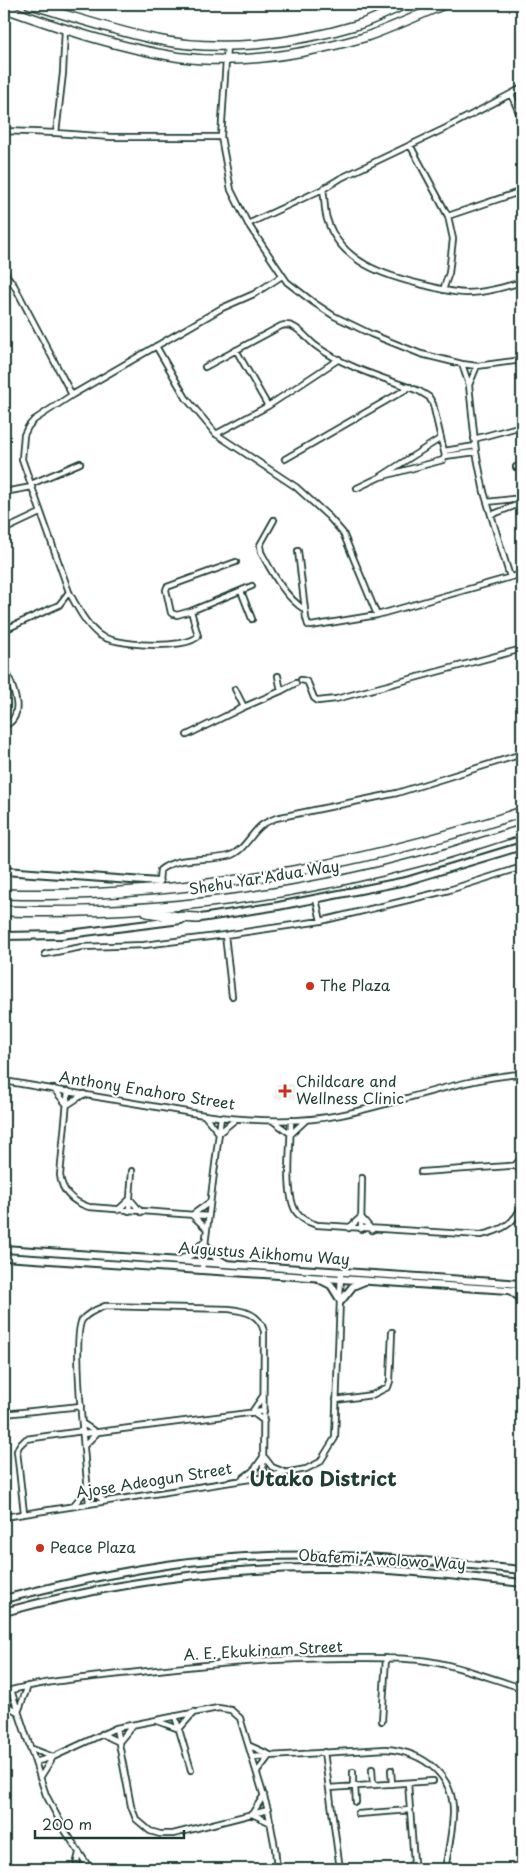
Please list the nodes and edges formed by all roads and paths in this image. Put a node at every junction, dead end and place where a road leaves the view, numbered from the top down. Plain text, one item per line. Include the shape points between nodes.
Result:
1 (29, 4) edge
2 (406, 4) edge
3 (446, 4) edge
4 (6, 10) edge
5 (65, 28) junction
6 (226, 45) junction
7 (226, 60) junction
8 (522, 88) edge
9 (511, 94) junction
10 (522, 120) edge
11 (4, 131) edge
12 (56, 132) junction
13 (221, 137) junction
14 (410, 145) junction
15 (323, 189) junction
16 (522, 191) edge
17 (448, 216) junction
18 (248, 224) junction
19 (4, 272) edge
20 (282, 276) junction
21 (522, 282) edge
22 (443, 290) junction
23 (156, 346) junction
24 (236, 350) junction
25 (339, 359) junction
26 (522, 360) edge
27 (462, 364) junction
28 (477, 366) junction
29 (205, 367) dead end
30 (469, 385) junction
31 (410, 387) junction
32 (72, 395) junction
33 (268, 406) junction
34 (522, 426) edge
35 (216, 434) junction
36 (441, 438) junction
37 (474, 438) junction
38 (475, 446) junction
39 (476, 452) junction
40 (445, 454) junction
41 (285, 460) dead end
42 (80, 463) dead end
43 (522, 466) edge
44 (516, 467) dead end
45 (380, 477) junction
46 (31, 485) junction
47 (357, 488) dead end
48 (4, 492) edge
49 (521, 501) edge
50 (487, 502) junction
51 (522, 511) edge
52 (40, 514) junction
53 (491, 515) junction
54 (274, 520) dead end
55 (4, 530) edge
56 (298, 551) dead end
57 (236, 562) dead end
58 (522, 574) edge
59 (510, 577) junction
60 (252, 586) dead end
61 (241, 591) junction
62 (69, 592) junction
63 (305, 610) junction
64 (191, 611) junction
65 (377, 615) junction
66 (252, 619) dead end
67 (4, 630) edge
68 (522, 649) edge
69 (4, 665) edge
70 (278, 676) dead end
71 (235, 689) dead end
72 (281, 691) junction
73 (244, 707) junction
74 (4, 726) edge
75 (187, 735) dead end
76 (522, 754) edge
77 (522, 812) edge
78 (522, 831) edge
79 (522, 846) edge
80 (522, 868) edge
81 (4, 871) edge
82 (159, 882) junction
83 (205, 884) junction
84 (4, 894) edge
85 (316, 898) junction
86 (119, 909) junction
87 (4, 911) edge
88 (198, 918) junction
89 (321, 921) junction
90 (224, 935) junction
91 (4, 936) edge
92 (45, 954) dead end
93 (232, 996) dead end
94 (522, 1074) edge
95 (4, 1081) edge
96 (54, 1089) junction
97 (68, 1091) junction
98 (84, 1094) junction
99 (67, 1105) junction
100 (204, 1115) junction
101 (221, 1117) junction
102 (237, 1118) junction
103 (272, 1120) junction
104 (292, 1120) junction
105 (306, 1120) junction
106 (218, 1133) junction
107 (291, 1134) junction
108 (522, 1158) edge
109 (522, 1164) edge
110 (515, 1165) junction
111 (132, 1171) dead end
112 (421, 1172) dead end
113 (522, 1172) edge
114 (362, 1178) dead end
115 (130, 1199) junction
116 (210, 1202) junction
117 (522, 1205) edge
118 (118, 1210) junction
119 (129, 1211) junction
120 (140, 1212) junction
121 (192, 1215) junction
122 (208, 1216) junction
123 (361, 1217) junction
124 (206, 1228) junction
125 (349, 1228) junction
126 (361, 1229) junction
127 (372, 1230) junction
128 (204, 1243) junction
129 (4, 1250) edge
130 (4, 1257) edge
131 (176, 1260) junction
132 (229, 1264) junction
133 (202, 1266) junction
134 (342, 1275) junction
135 (313, 1276) junction
136 (522, 1277) edge
137 (369, 1280) junction
138 (522, 1284) edge
139 (507, 1286) junction
140 (522, 1291) edge
141 (522, 1299) edge
142 (341, 1301) junction
143 (392, 1332) dead end
144 (264, 1394) junction
145 (336, 1400) junction
146 (81, 1406) junction
147 (264, 1411) junction
148 (252, 1412) junction
149 (4, 1414) edge
150 (264, 1421) junction
151 (82, 1423) junction
152 (83, 1433) junction
153 (97, 1433) junction
154 (84, 1446) junction
155 (264, 1456) junction
156 (285, 1473) junction
157 (264, 1477) junction
158 (240, 1481) junction
159 (88, 1488) junction
160 (104, 1501) junction
161 (89, 1504) junction
162 (73, 1506) junction
163 (24, 1513) junction
164 (4, 1517) edge
165 (522, 1569) edge
166 (522, 1583) edge
167 (4, 1599) edge
168 (4, 1612) edge
169 (386, 1658) junction
170 (28, 1686) junction
171 (522, 1688) edge
172 (11, 1690) junction
173 (4, 1692) edge
174 (4, 1704) edge
175 (18, 1712) junction
176 (194, 1712) junction
177 (174, 1716) junction
178 (156, 1720) junction
179 (382, 1721) dead end
180 (134, 1724) junction
181 (116, 1728) junction
182 (179, 1729) junction
183 (102, 1734) junction
184 (119, 1742) junction
185 (250, 1746) junction
186 (30, 1748) junction
187 (324, 1752) junction
188 (270, 1756) junction
189 (53, 1757) junction
190 (253, 1757) junction
191 (35, 1762) junction
192 (191, 1770) dead end
193 (372, 1770) dead end
194 (391, 1770) dead end
195 (257, 1772) junction
196 (352, 1772) dead end
197 (40, 1778) junction
198 (433, 1781) dead end
199 (408, 1783) junction
200 (392, 1784) junction
201 (373, 1785) junction
202 (354, 1786) junction
203 (328, 1788) junction
204 (264, 1796) junction
205 (356, 1802) dead end
206 (268, 1810) junction
207 (410, 1810) junction
208 (252, 1814) junction
209 (358, 1814) dead end
210 (271, 1824) junction
211 (79, 1853) junction
212 (87, 1868) edge
213 (75, 1869) edge
214 (277, 1869) edge
215 (340, 1869) edge
216 (397, 1869) edge
217 (445, 1869) edge

1 - 6 main road via 155,39
2 - 6 main road via 360,24 325,33 285,41
3 - 7 main road via 354,40 317,49
4 - 5 main road
5 - 7 main road via 133,49
5 - 12 street via 64,73
6 - 7 street
7 - 13 street
8 - 9 street
9 - 10 street
9 - 14 street
11 - 12 street
12 - 13 street via 110,137
13 - 18 street via 233,197
14 - 15 street
14 - 17 street
15 - 18 street
15 - 22 street via 327,219 347,251 372,269
16 - 17 street
17 - 22 street via 453,239 449,273
18 - 20 street
19 - 32 street
20 - 23 street
20 - 27 street via 313,302 355,327 421,354
21 - 22 street via 477,292
23 - 32 street
23 - 35 street via 186,398
24 - 25 street via 286,324
24 - 29 street
24 - 33 street
25 - 31 street
25 - 33 street
26 - 28 street
27 - 28 street
27 - 30 street
28 - 30 street
30 - 37 street
31 - 36 street via 429,397 434,404
31 - 41 street
32 - 46 street via 34,420 24,435 22,459
33 - 35 street
34 - 37 street
35 - 65 street via 296,487 329,517 343,533
36 - 40 street
36 - 45 street
37 - 38 street
38 - 39 street
38 - 40 street
39 - 40 street
39 - 50 street
40 - 45 street via 443,460
42 - 46 street
43 - 44 street
45 - 47 street
46 - 48 street via 24,490
46 - 52 street
49 - 50 street
49 - 51 street
49 - 53 street
50 - 53 street
52 - 55 street
52 - 62 street
53 - 59 street
54 - 63 street via 260,546 261,552 282,588
56 - 63 street
57 - 64 street via 167,587 171,613 177,615
58 - 59 street
59 - 65 street
60 - 61 street
61 - 64 street
61 - 66 street
62 - 64 street via 98,634 129,644 154,645 194,640 198,636
62 - 67 street via 59,605
63 - 65 street via 311,626
68 - 72 street via 336,699 318,701 311,694 308,683 298,682
69 - 74 street via 16,700 14,717
70 - 72 street
71 - 73 street
72 - 73 street
73 - 75 street
76 - 82 street via 398,793 276,818 261,826 241,849 229,856 168,864 160,870
77 - 83 highway, Shehu Yar'Adua Way via 444,836 355,857
78 - 86 highway, Shehu Yar'Adua Way via 421,861 324,883 221,900
79 - 85 street via 406,880
80 - 89 street via 449,890
81 - 82 street
82 - 83 highway
83 - 84 highway, Shehu Yar'Adua Way via 105,893
85 - 88 street
85 - 89 street
86 - 87 highway, Shehu Yar'Adua Way
86 - 88 highway
88 - 91 street via 61,935
89 - 90 street
90 - 92 street via 144,945 82,947
90 - 93 street
94 - 105 street, Anthony Enahoro Street via 488,1078 339,1116
95 - 96 street, Anthony Enahoro Street
96 - 97 street, Anthony Enahoro Street
96 - 99 street
97 - 98 street, Anthony Enahoro Street
97 - 99 street
98 - 99 street
98 - 100 street, Anthony Enahoro Street
99 - 118 street via 60,1175 62,1186 79,1204
100 - 101 street, Anthony Enahoro Street
100 - 106 street
101 - 102 street, Anthony Enahoro Street
101 - 106 street
102 - 103 street, Anthony Enahoro Street
102 - 106 street
103 - 104 street, Anthony Enahoro Street
103 - 107 street
104 - 105 street, Anthony Enahoro Street
104 - 107 street
105 - 107 street
106 - 116 street
107 - 125 street via 290,1190 292,1204 298,1214 305,1221 317,1225
108 - 110 street
109 - 110 street
110 - 112 street
110 - 113 street
111 - 115 street
114 - 123 street
115 - 118 street
115 - 119 street
115 - 120 street
116 - 121 street
116 - 122 street
117 - 127 street via 508,1226 481,1235
118 - 119 street
119 - 120 street
120 - 121 street
121 - 122 street
121 - 124 street
122 - 124 street
123 - 125 street
123 - 126 street
123 - 127 street
124 - 128 street
125 - 126 street
126 - 127 street
128 - 131 street via 192,1254
128 - 132 street via 216,1258
128 - 133 street
129 - 131 street, Augustus Aikhomu Way
130 - 133 street, Augustus Aikhomu Way
131 - 133 street, Augustus Aikhomu Way
132 - 133 street, Augustus Aikhomu Way
132 - 134 street, Augustus Aikhomu Way
133 - 135 street, Augustus Aikhomu Way
134 - 135 street, Augustus Aikhomu Way
134 - 137 street, Augustus Aikhomu Way
134 - 139 street, Augustus Aikhomu Way
134 - 142 street, Ajose Adeogun Street
135 - 142 street via 331,1285
136 - 139 street
137 - 139 street, Augustus Aikhomu Way
137 - 142 street via 353,1286
138 - 139 street, Augustus Aikhomu Way
139 - 140 street, Augustus Aikhomu Way
139 - 141 street
142 - 145 street, Ajose Adeogun Street
143 - 145 street via 388,1387 372,1395
144 - 146 street via 264,1330 255,1316 228,1309 105,1306 82,1320 78,1333
144 - 147 street
144 - 148 street
145 - 156 street, Ajose Adeogun Street via 335,1438 331,1448 320,1462
146 - 149 street
146 - 151 street
147 - 148 street
147 - 150 street
148 - 150 street
148 - 153 street
150 - 155 street
151 - 152 street
151 - 153 street
152 - 153 street
152 - 154 street
152 - 163 street via 22,1442 17,1451
153 - 154 street
154 - 159 street
155 - 156 street via 272,1467
155 - 157 street
155 - 158 street
156 - 157 street, Ajose Adeogun Street
157 - 158 street, Ajose Adeogun Street
158 - 160 street, Ajose Adeogun Street
159 - 160 street
159 - 161 street
159 - 162 street
160 - 161 street, Ajose Adeogun Street
161 - 162 street, Ajose Adeogun Street
162 - 163 street, Ajose Adeogun Street
163 - 164 street, Ajose Adeogun Street
165 - 167 street, Obafemi Awolowo Way via 368,1557 220,1558 104,1575
166 - 168 street, Obafemi Awolowo Way via 374,1569 258,1569 127,1584
169 - 170 street, A. E. Ekukinam Street via 314,1658 217,1664
169 - 171 street, A. E. Ekukinam Street via 445,1664
169 - 179 street
170 - 172 street, A. E. Ekukinam Street
170 - 175 street
172 - 173 street, A. E. Ekukinam Street
172 - 175 street
174 - 175 street
175 - 186 street
176 - 177 street
176 - 182 street
176 - 185 street via 226,1708 237,1714
177 - 178 street
177 - 182 street
178 - 180 street
178 - 182 street
180 - 181 street
180 - 184 street
181 - 183 street
181 - 184 street
182 - 192 street
183 - 184 street
183 - 189 street
184 - 208 street via 131,1806 136,1819 150,1831 173,1834
185 - 188 street
185 - 190 street
186 - 189 street
186 - 191 street
187 - 188 street
187 - 203 street
187 - 217 street via 398,1750 433,1766 452,1797 453,1815
188 - 190 street
188 - 195 street
189 - 191 street
189 - 197 street
190 - 195 street
191 - 197 street
193 - 201 street
194 - 200 street
195 - 204 street
196 - 202 street
197 - 211 street via 51,1806
198 - 199 street
199 - 200 street
199 - 207 street
200 - 201 street
201 - 202 street
202 - 203 street
202 - 205 street
203 - 215 street
204 - 206 street
204 - 208 street
206 - 208 street
206 - 210 street
207 - 209 street
207 - 216 street via 414,1862 410,1867
208 - 210 street
210 - 214 street
211 - 212 street
211 - 213 street

